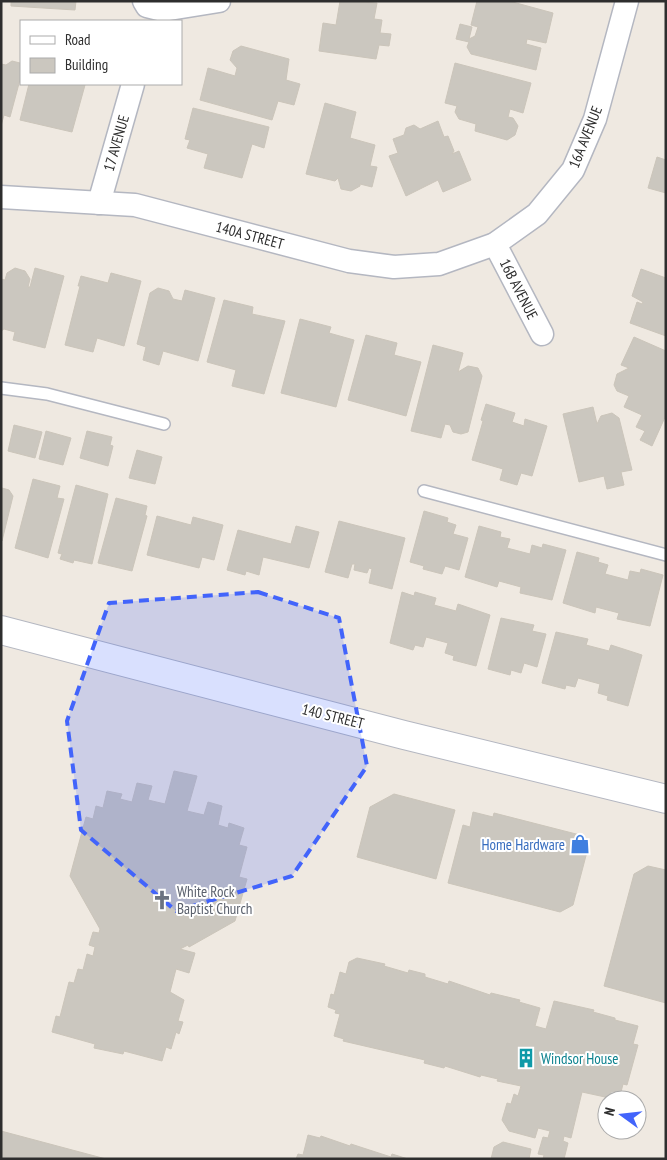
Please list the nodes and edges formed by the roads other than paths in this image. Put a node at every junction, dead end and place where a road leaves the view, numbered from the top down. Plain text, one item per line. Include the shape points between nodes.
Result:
1 (219, 1) edge
2 (627, 1) edge
3 (150, 10) edge
4 (133, 85) edge
5 (1, 197) edge
6 (99, 202) junction
7 (495, 244) junction
8 (542, 334) dead end
9 (1, 388) edge
10 (164, 424) dead end
11 (424, 491) dead end
12 (666, 555) edge
13 (1, 630) edge
14 (666, 800) edge

1 - 3 street
2 - 7 street, 16A AVENUE via 595,119 573,170 537,214
4 - 6 street, 17 AVENUE
5 - 6 street, 140A STREET
6 - 7 street, 140A STREET via 135,205 350,261 394,268 439,264
7 - 8 street, 16B AVENUE
9 - 10 lane via 47,394
11 - 12 lane
13 - 14 main road, 140 STREET

